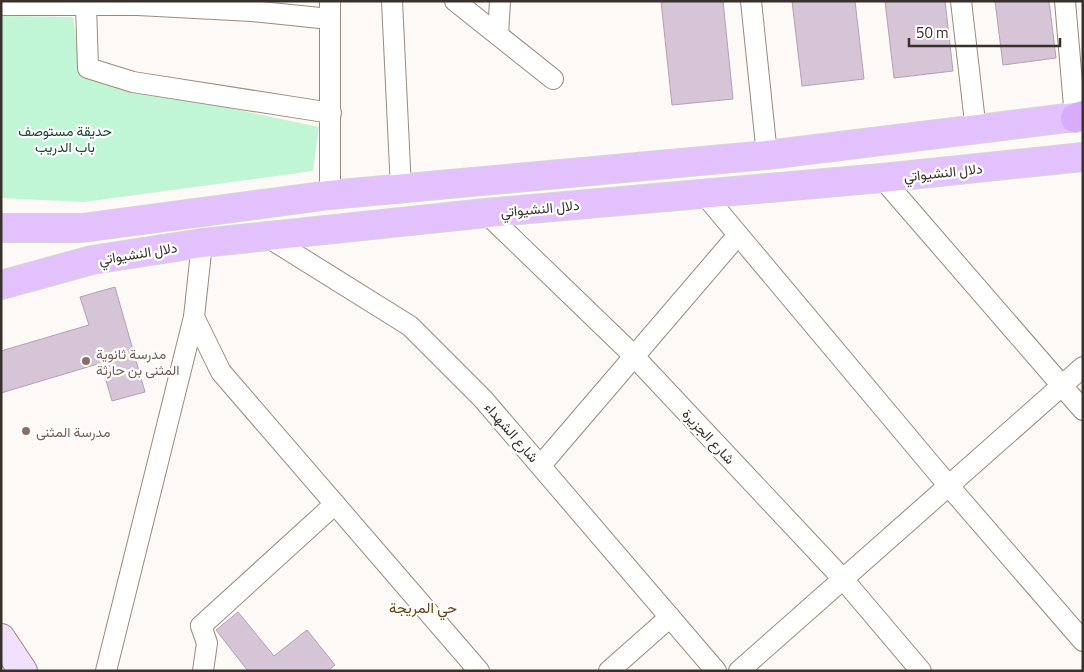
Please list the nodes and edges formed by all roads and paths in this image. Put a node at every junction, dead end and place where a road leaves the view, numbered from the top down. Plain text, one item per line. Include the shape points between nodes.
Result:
1 (392, 1) edge
2 (455, 1) edge
3 (500, 1) edge
4 (751, 1) edge
5 (961, 1) edge
6 (1065, 1) edge
7 (126, 3) edge
8 (1, 5) edge
9 (86, 5) junction
10 (330, 10) edge
11 (498, 35) junction
12 (554, 79) dead end
13 (331, 113) junction
14 (1080, 116) edge
15 (976, 131) junction
16 (767, 155) junction
17 (1083, 157) edge
18 (882, 178) junction
19 (401, 189) junction
20 (704, 194) junction
21 (330, 195) junction
22 (486, 213) junction
23 (1, 228) edge
24 (738, 235) junction
25 (269, 238) junction
26 (202, 243) junction
27 (1, 285) edge
28 (194, 317) junction
29 (636, 357) junction
30 (1083, 367) edge
31 (1062, 385) junction
32 (1083, 410) edge
33 (541, 465) junction
34 (948, 486) junction
35 (335, 504) junction
36 (843, 579) junction
37 (670, 617) junction
38 (1, 638) edge
39 (1083, 641) edge
40 (23, 671) edge
41 (106, 671) edge
42 (203, 671) edge
43 (479, 671) edge
44 (609, 671) edge
45 (716, 671) edge
46 (738, 671) edge
47 (921, 671) edge

1 - 19 street
2 - 11 street
3 - 11 street
4 - 16 street
5 - 15 street
6 - 14 street
7 - 9 street
7 - 10 street via 252,11
8 - 9 street
9 - 13 street via 88,68 133,82
10 - 13 street
11 - 12 street
13 - 21 street
14 - 15 main road
15 - 16 main road
16 - 19 main road
17 - 18 main road, دلال النشيواتي
18 - 20 main road, دلال النشيواتي
18 - 31 street
19 - 21 main road
20 - 22 main road, دلال النشيواتي
20 - 24 street
21 - 23 main road via 82,228
22 - 25 main road, دلال النشيواتي
22 - 29 street, شارع الجزيرة
24 - 29 street
24 - 34 street
25 - 26 main road, دلال النشيواتي
25 - 33 street, شارع الشهداء via 410,326 483,399
26 - 27 main road, دلال النشيواتي via 92,260
26 - 28 street
28 - 35 street via 221,372
28 - 41 street
29 - 33 street
29 - 36 street, شارع الجزيرة
30 - 31 street
31 - 32 street
31 - 34 street
33 - 37 street, شارع الشهداء
34 - 36 street
34 - 39 street
35 - 42 street via 201,626 207,643
35 - 43 street
36 - 46 street
36 - 47 street, شارع الجزيرة
37 - 44 street
37 - 45 street, شارع الشهداء
38 - 40 main road

